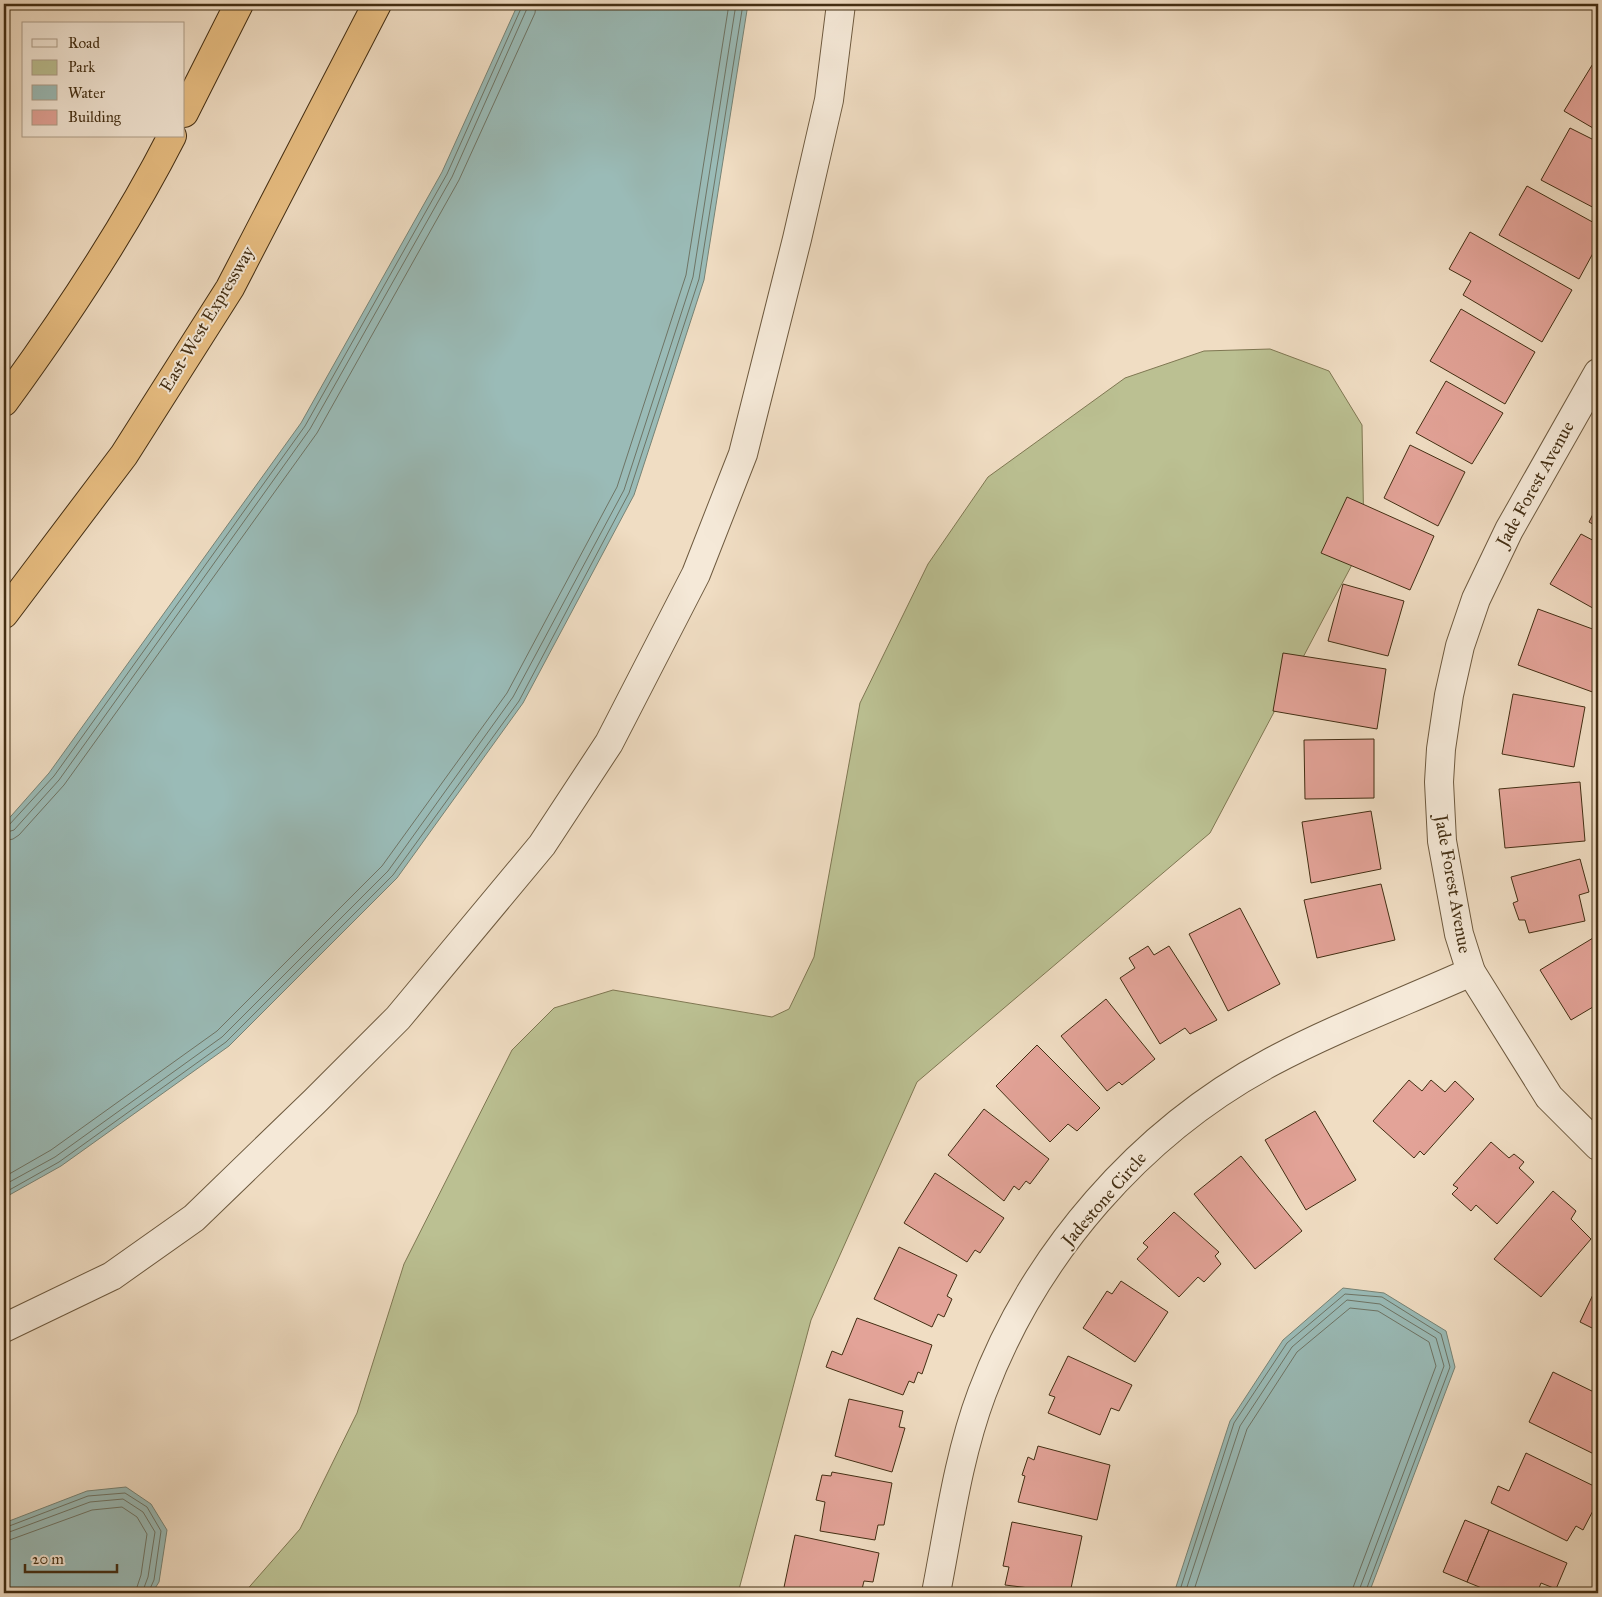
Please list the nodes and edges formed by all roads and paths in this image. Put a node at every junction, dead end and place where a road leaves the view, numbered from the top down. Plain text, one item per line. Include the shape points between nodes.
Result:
1 (239, 4) edge
2 (377, 4) edge
3 (841, 4) edge
4 (185, 111) edge
5 (171, 138) edge
6 (1598, 373) edge
7 (4, 402) edge
8 (4, 614) edge
9 (1471, 972) junction
10 (1598, 1146) edge
11 (4, 1328) edge
12 (936, 1593) edge

1 - 4 highway
2 - 8 highway, East-West Expressway via 230,288 124,455
3 - 11 street via 829,100 742,454 696,574 609,742 542,845 398,1018 315,1101 194,1218 112,1276
5 - 7 highway via 144,191 66,315
6 - 9 street, Jade Forest Avenue via 1485,576 1460,646 1449,695 1441,749 1442,841 1459,934
9 - 10 street, Jade Forest Avenue via 1549,1097
9 - 12 street, Jadestone Circle via 1296,1049 1243,1078 1186,1118 1143,1154 1087,1213 1034,1288 982,1392 959,1472

